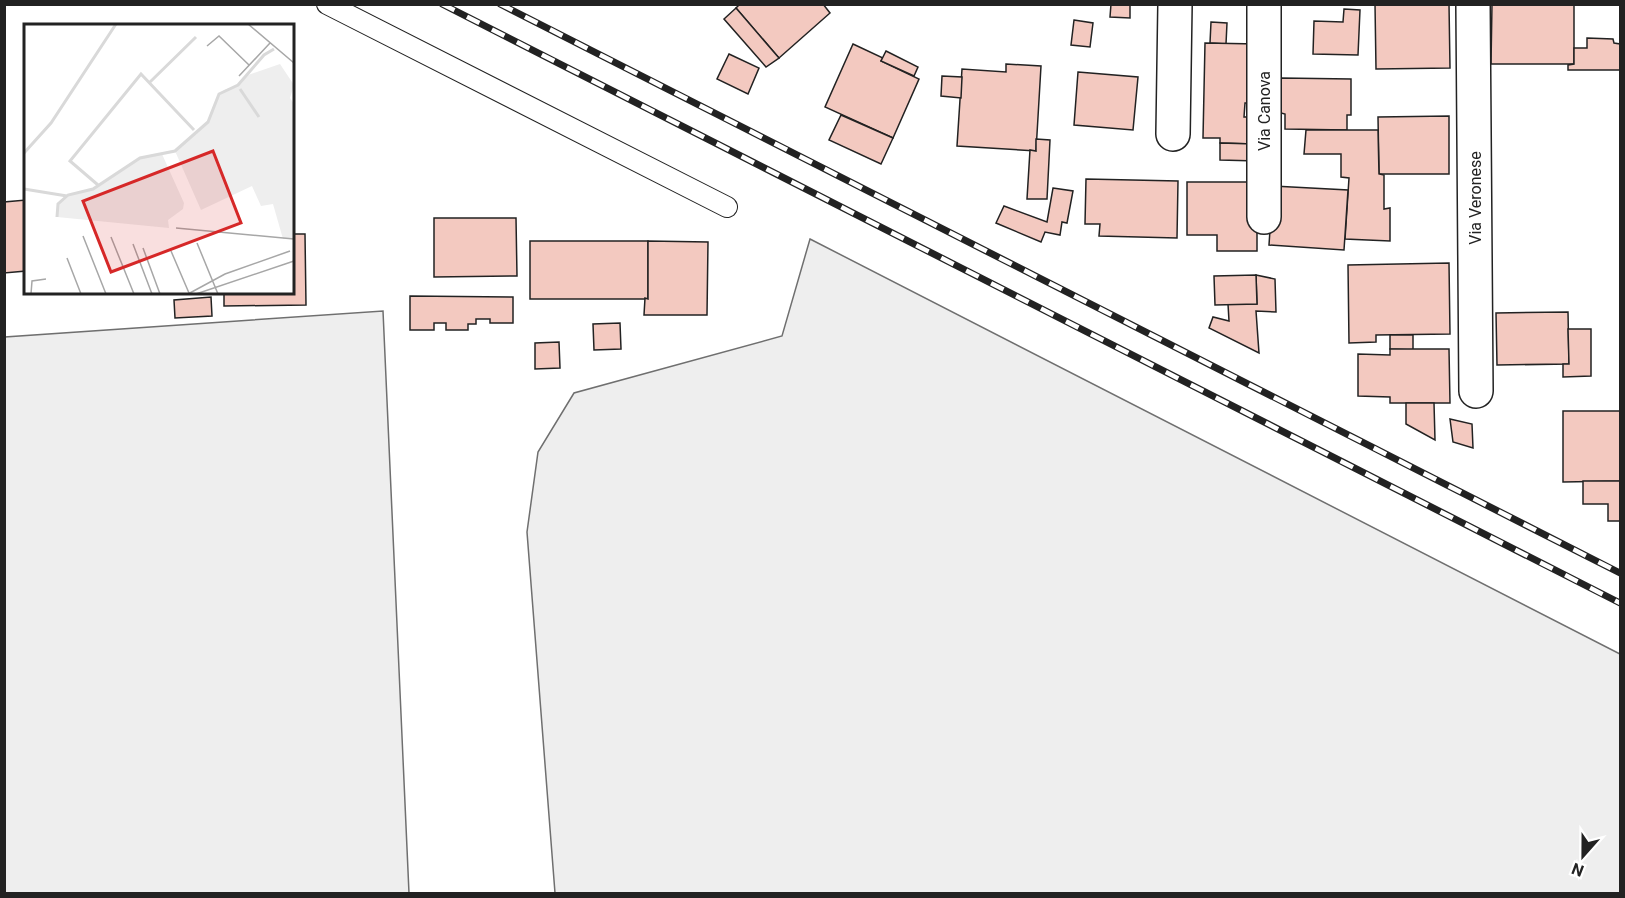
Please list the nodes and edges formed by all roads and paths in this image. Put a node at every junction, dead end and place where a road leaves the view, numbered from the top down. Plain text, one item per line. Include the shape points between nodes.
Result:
1 (327, 4) edge
2 (1175, 4) edge
3 (1264, 4) edge
4 (1473, 4) edge
5 (1173, 134) dead end
6 (727, 207) dead end
7 (1264, 218) dead end
8 (1476, 391) dead end

1 - 6 lane
2 - 5 street
3 - 7 street, Via Canova
4 - 8 street, Via Veronese

